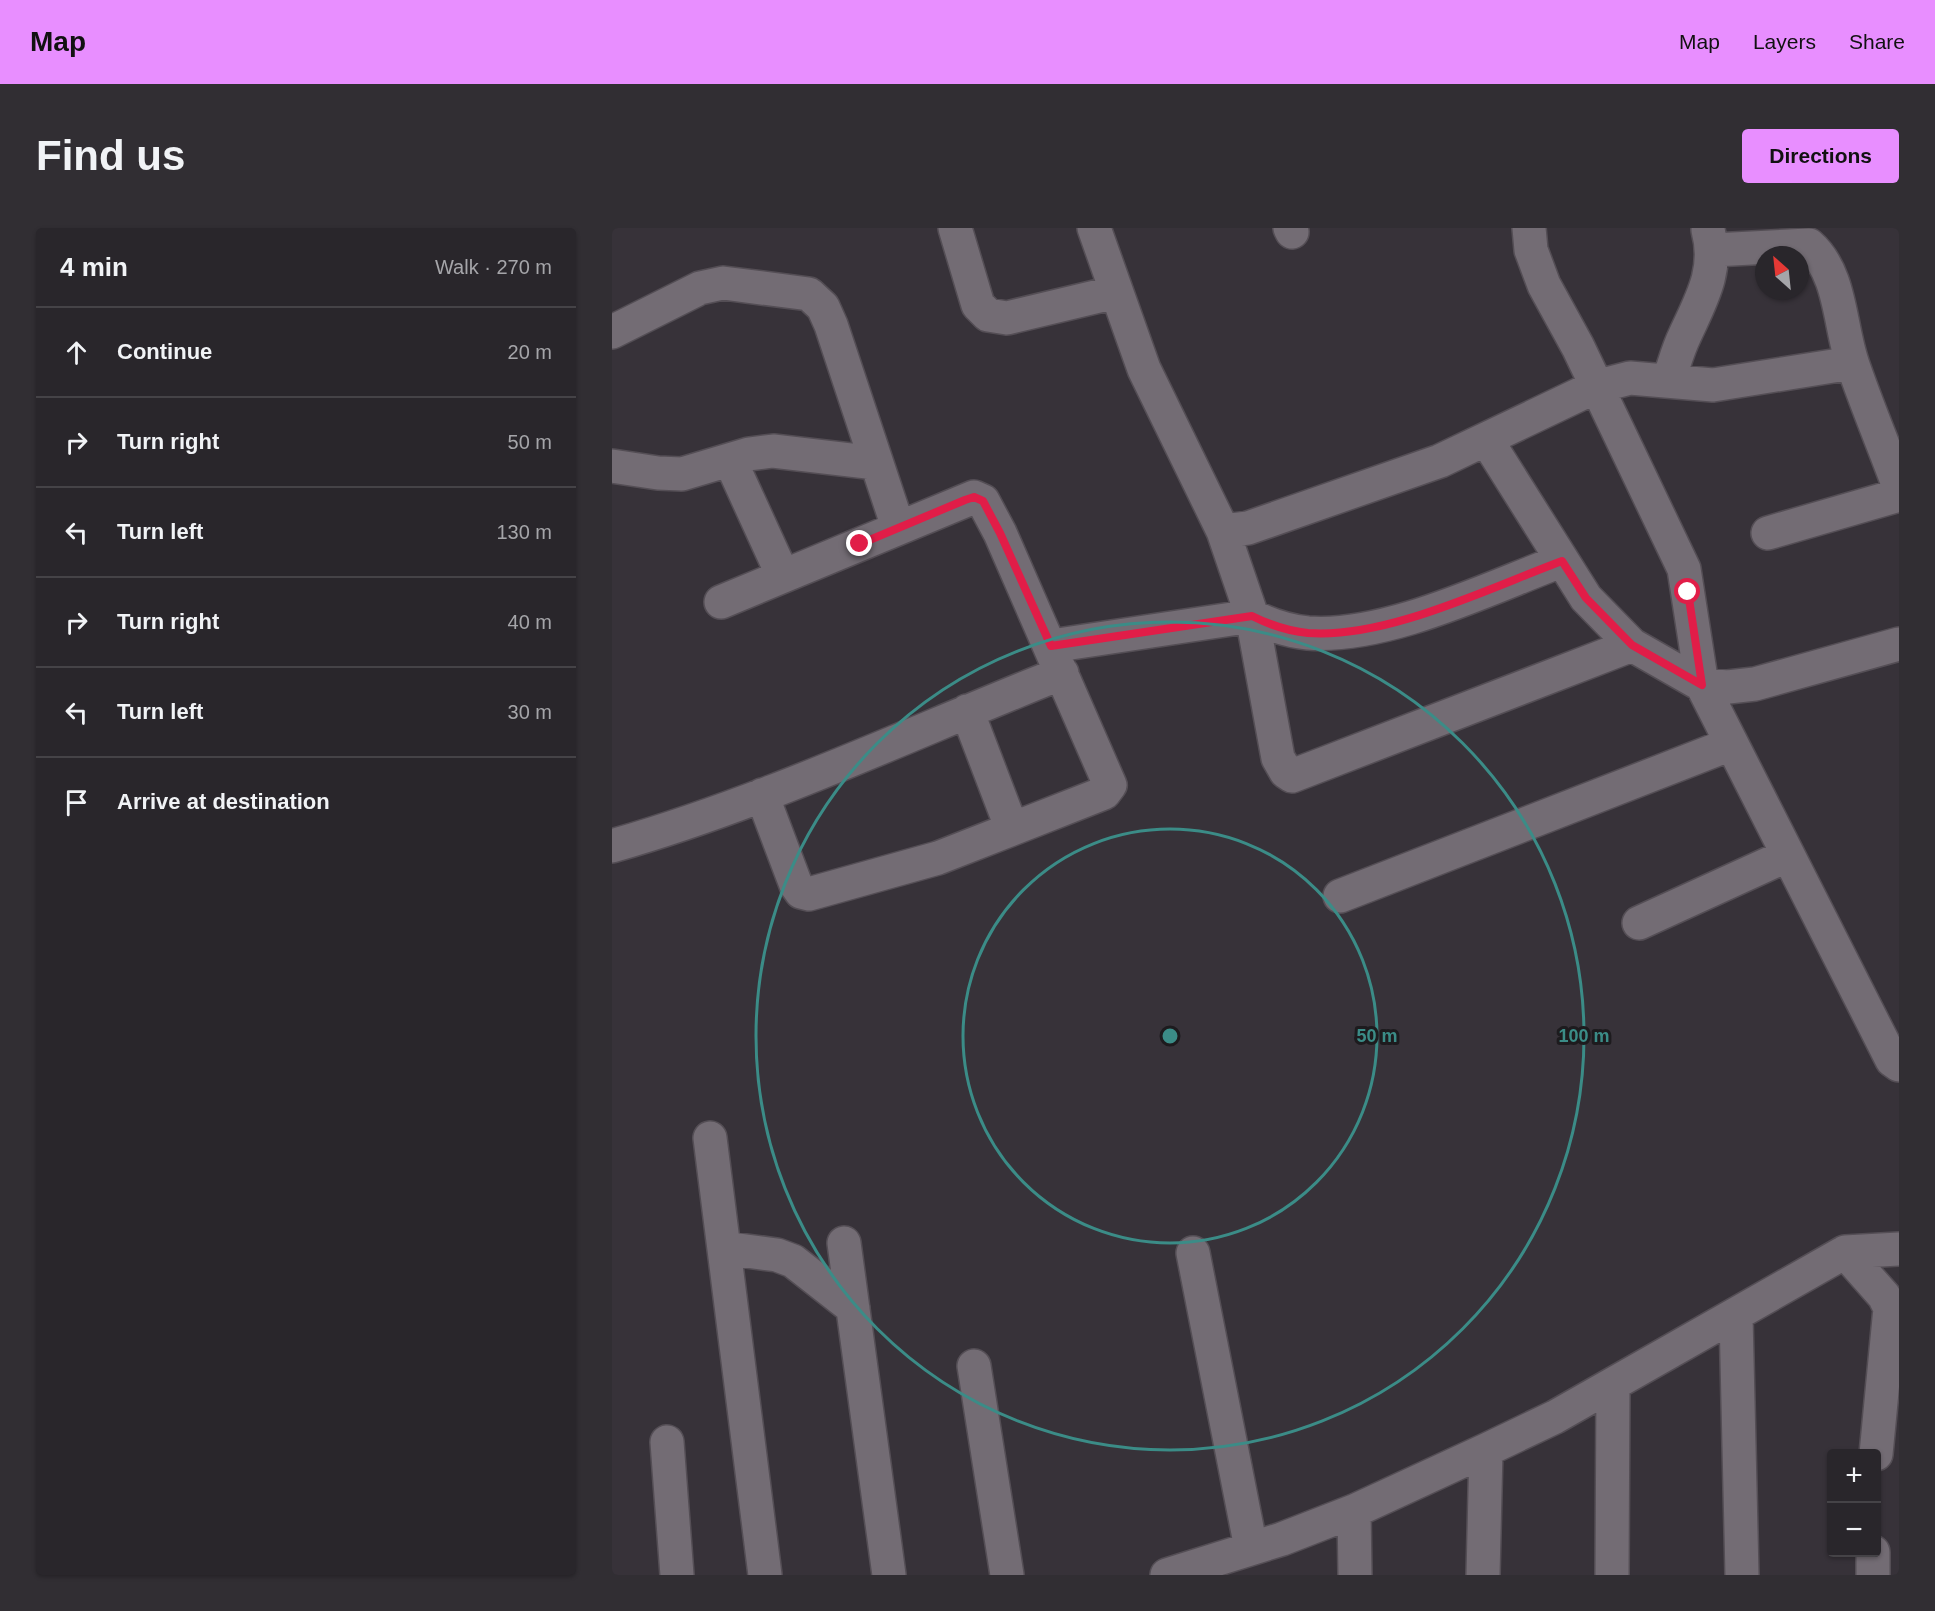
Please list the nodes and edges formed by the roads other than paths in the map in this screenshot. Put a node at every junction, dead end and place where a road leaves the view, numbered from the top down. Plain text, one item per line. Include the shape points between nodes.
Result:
1 (955, 228) edge
2 (1094, 228) edge
3 (1528, 228) edge
4 (1711, 239) edge
5 (1116, 292) junction
6 (612, 332) edge
7 (1852, 363) junction
8 (1669, 379) junction
9 (1595, 387) junction
10 (1486, 439) junction
11 (730, 460) junction
12 (876, 463) junction
13 (612, 466) edge
14 (1899, 487) edge
15 (1899, 495) edge
16 (898, 528) junction
17 (1222, 531) junction
18 (1768, 533) dead end
19 (1562, 561) junction
20 (783, 576) junction
21 (721, 602) dead end
22 (1252, 616) junction
23 (1899, 644) edge
24 (1632, 645) junction
25 (1057, 660) junction
26 (1702, 685) junction
27 (967, 711) junction
28 (1731, 744) junction
29 (762, 795) junction
30 (1012, 829) junction
31 (612, 846) edge
32 (1788, 855) junction
33 (1340, 896) dead end
34 (1639, 923) dead end
35 (1899, 1065) edge
36 (710, 1138) dead end
37 (844, 1243) dead end
38 (724, 1248) junction
39 (1899, 1250) edge
40 (1845, 1252) junction
41 (1193, 1253) dead end
42 (853, 1308) junction
43 (1895, 1308) edge
44 (1736, 1316) junction
45 (974, 1366) dead end
46 (1612, 1385) junction
47 (667, 1442) dead end
48 (1877, 1449) edge
49 (1486, 1450) junction
50 (1354, 1511) junction
51 (1251, 1548) junction
52 (1873, 1557) edge
53 (677, 1575) edge
54 (765, 1575) edge
55 (889, 1575) edge
56 (1007, 1575) edge
57 (1167, 1575) edge
58 (1355, 1575) edge
59 (1483, 1575) edge
60 (1612, 1575) edge
61 (1742, 1575) edge
62 (1873, 1575) edge

1 - 5 street via 978,305 988,315 1007,318
2 - 5 street
3 - 9 street via 1537,269
4 - 7 street via 1809,246 1820,255 1829,272
4 - 8 street via 1698,310
5 - 17 street via 1144,369
6 - 12 street via 700,288 723,283 809,294 823,307 831,325
7 - 8 street via 1713,385
7 - 14 street
8 - 9 street via 1630,378
9 - 10 street
9 - 26 street via 1684,569
10 - 17 street via 1440,461 1248,528
10 - 19 street
11 - 12 street via 773,451
11 - 13 street via 682,474
11 - 20 street
12 - 16 street
15 - 18 street
16 - 20 street
16 - 25 street via 974,497 983,501
17 - 22 street
19 - 22 street via 1426,611 1357,630 1309,633 1275,627
19 - 24 street via 1586,598
20 - 21 street
22 - 24 street via 1278,758 1292,776
22 - 25 street
23 - 26 street via 1755,684
24 - 26 street
25 - 27 street
25 - 30 street via 1110,785 1104,793
26 - 28 street
27 - 29 street
27 - 30 street
28 - 32 street
28 - 33 street
29 - 30 street via 796,885 809,894 938,858
29 - 31 street
32 - 34 street
32 - 35 street via 1892,1060
36 - 38 street
37 - 42 street
38 - 42 street via 793,1261
38 - 54 street
39 - 40 street
40 - 43 street
40 - 44 street
41 - 51 street
42 - 55 street
43 - 48 street
44 - 46 street
44 - 61 street
45 - 56 street
46 - 49 street
46 - 60 street
47 - 53 street
49 - 50 street
49 - 59 street
50 - 51 street
50 - 58 street
51 - 57 street
52 - 62 street

